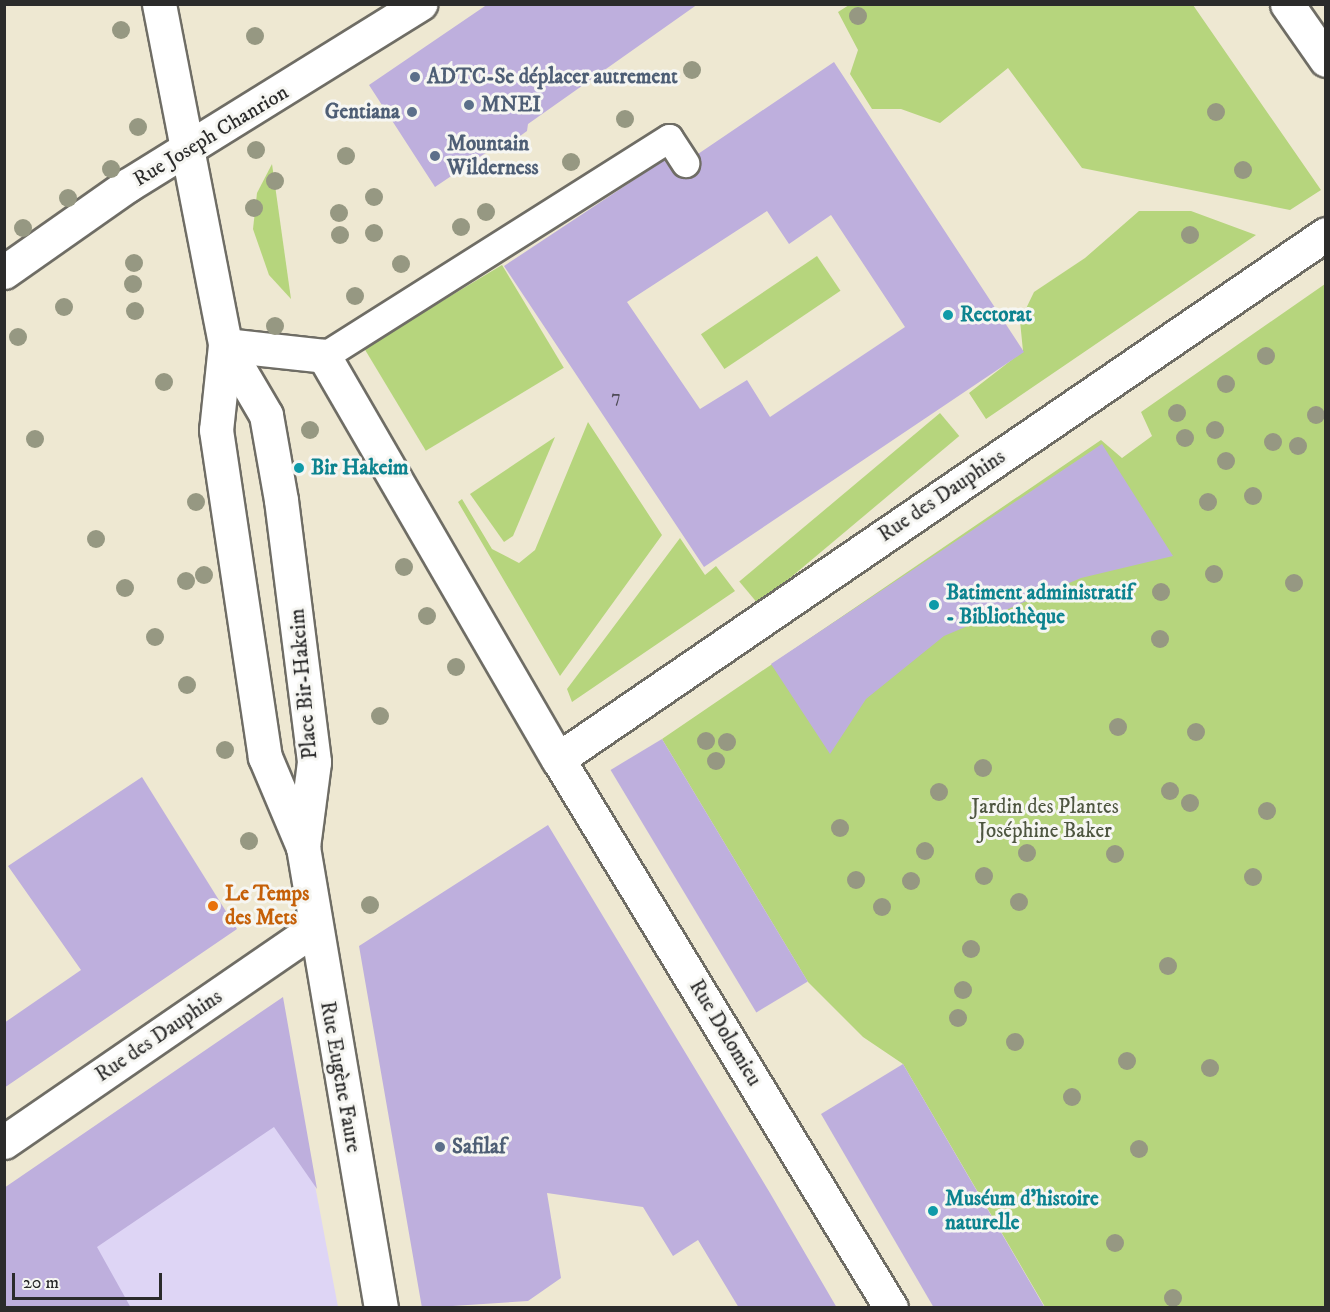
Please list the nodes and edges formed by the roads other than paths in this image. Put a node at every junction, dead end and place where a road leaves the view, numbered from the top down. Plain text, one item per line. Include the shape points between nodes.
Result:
1 (159, 4) edge
2 (420, 4) edge
3 (1287, 4) edge
4 (1326, 60) edge
5 (187, 152) junction
6 (685, 163) dead end
7 (1326, 234) edge
8 (4, 272) edge
9 (225, 345) junction
10 (324, 356) junction
11 (558, 759) junction
12 (303, 847) junction
13 (313, 930) junction
14 (4, 1142) edge
15 (381, 1308) edge
16 (891, 1308) edge

1 - 5 street, Place Bir-Hakeim
2 - 5 street, Rue Joseph Chanrion
3 - 4 street
5 - 8 street, Rue Joseph Chanrion
5 - 9 street, Place Bir-Hakeim
6 - 10 lane via 669,138
7 - 11 street, Rue des Dauphins
9 - 10 street
9 - 12 street, Place Bir-Hakeim via 216,430 265,757
9 - 12 street, Place Bir-Hakeim via 266,415 296,595 314,762
10 - 11 street
11 - 16 street, Rue Dolomieu
12 - 13 street, Rue Eugène Faure
13 - 14 street, Rue des Dauphins
13 - 15 street, Rue Eugène Faure

